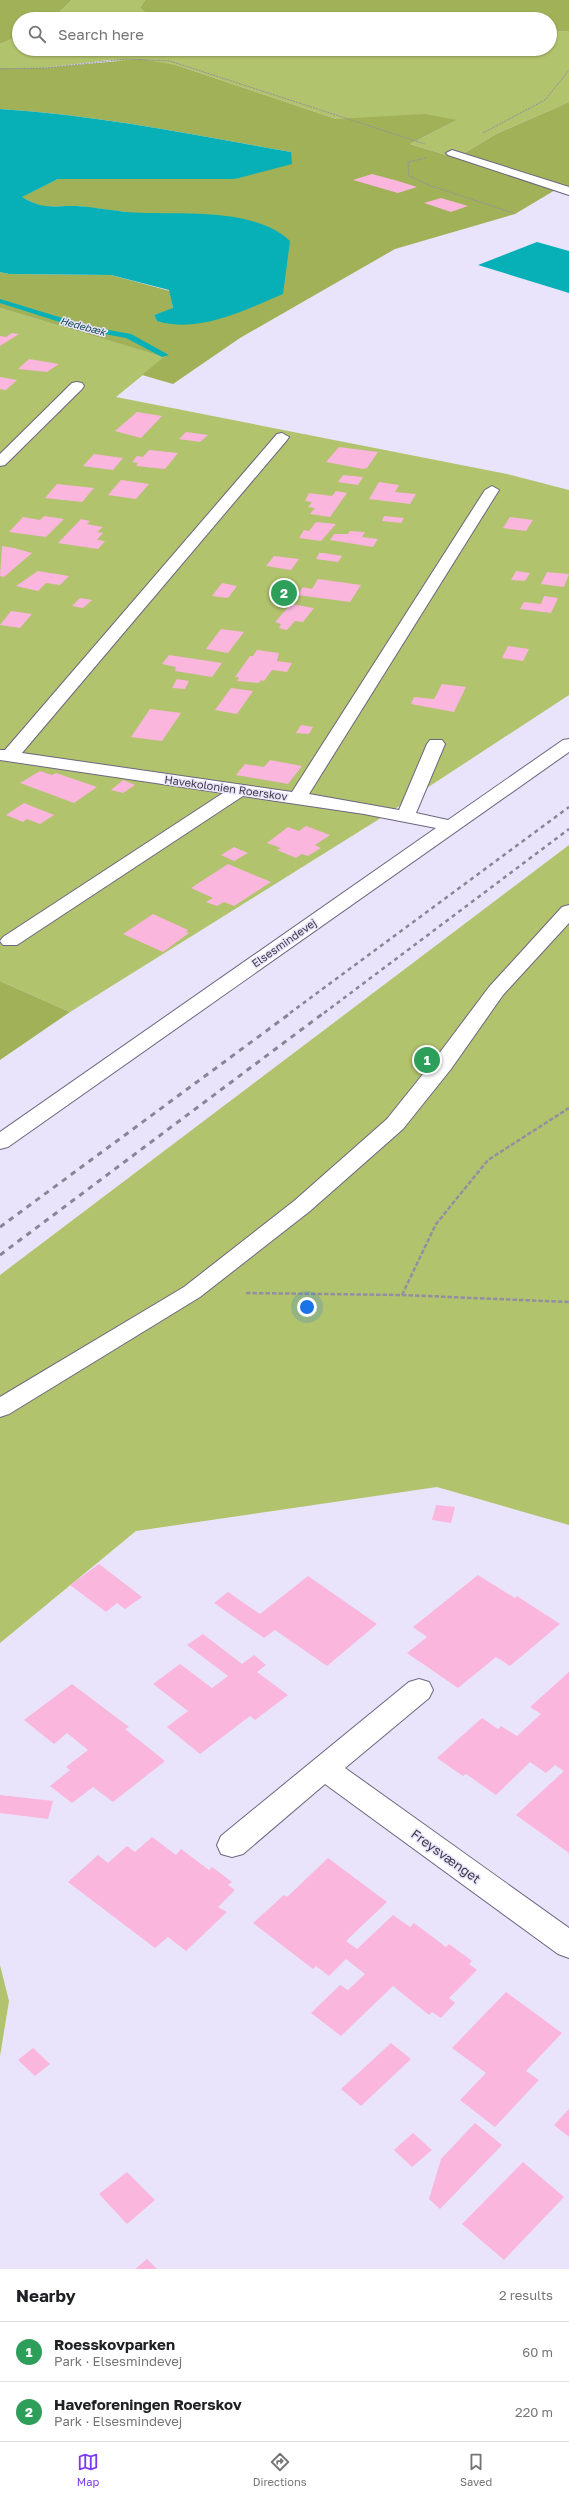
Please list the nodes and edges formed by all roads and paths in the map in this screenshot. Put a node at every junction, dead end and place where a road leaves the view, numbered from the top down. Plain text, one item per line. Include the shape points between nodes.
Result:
1 (0, 69) edge
2 (569, 70) edge
3 (452, 153) junction
4 (569, 191) edge
5 (77, 386) dead end
6 (282, 437) dead end
7 (0, 462) edge
8 (492, 490) dead end
9 (436, 744) dead end
10 (569, 744) edge
11 (5, 756) edge
12 (240, 790) junction
13 (297, 798) junction
14 (406, 816) junction
15 (451, 826) junction
16 (569, 912) edge
17 (10, 941) dead end
18 (569, 1108) edge
19 (0, 1142) edge
20 (192, 1292) junction
21 (402, 1295) junction
22 (569, 1302) edge
23 (0, 1408) edge
24 (419, 1690) dead end
25 (324, 1768) junction
26 (232, 1845) dead end
27 (569, 1945) edge

1 - 3 path via 51,67 113,58 170,61
2 - 3 path via 545,100 454,148
3 - 4 street
5 - 7 street
6 - 11 street
8 - 13 street
9 - 14 street
10 - 15 street, Elsesmindevej
11 - 12 street, Havekolonien Roerskov
12 - 13 street, Havekolonien Roerskov
12 - 17 street
13 - 14 street, Havekolonien Roerskov
14 - 15 street, Havekolonien Roerskov
15 - 19 street, Elsesmindevej
16 - 20 street via 496,991 395,1124 302,1206
18 - 21 path via 488,1160 436,1224
20 - 21 path
20 - 23 street
21 - 22 path
24 - 25 street
25 - 26 street
25 - 27 street, Freysvænget

